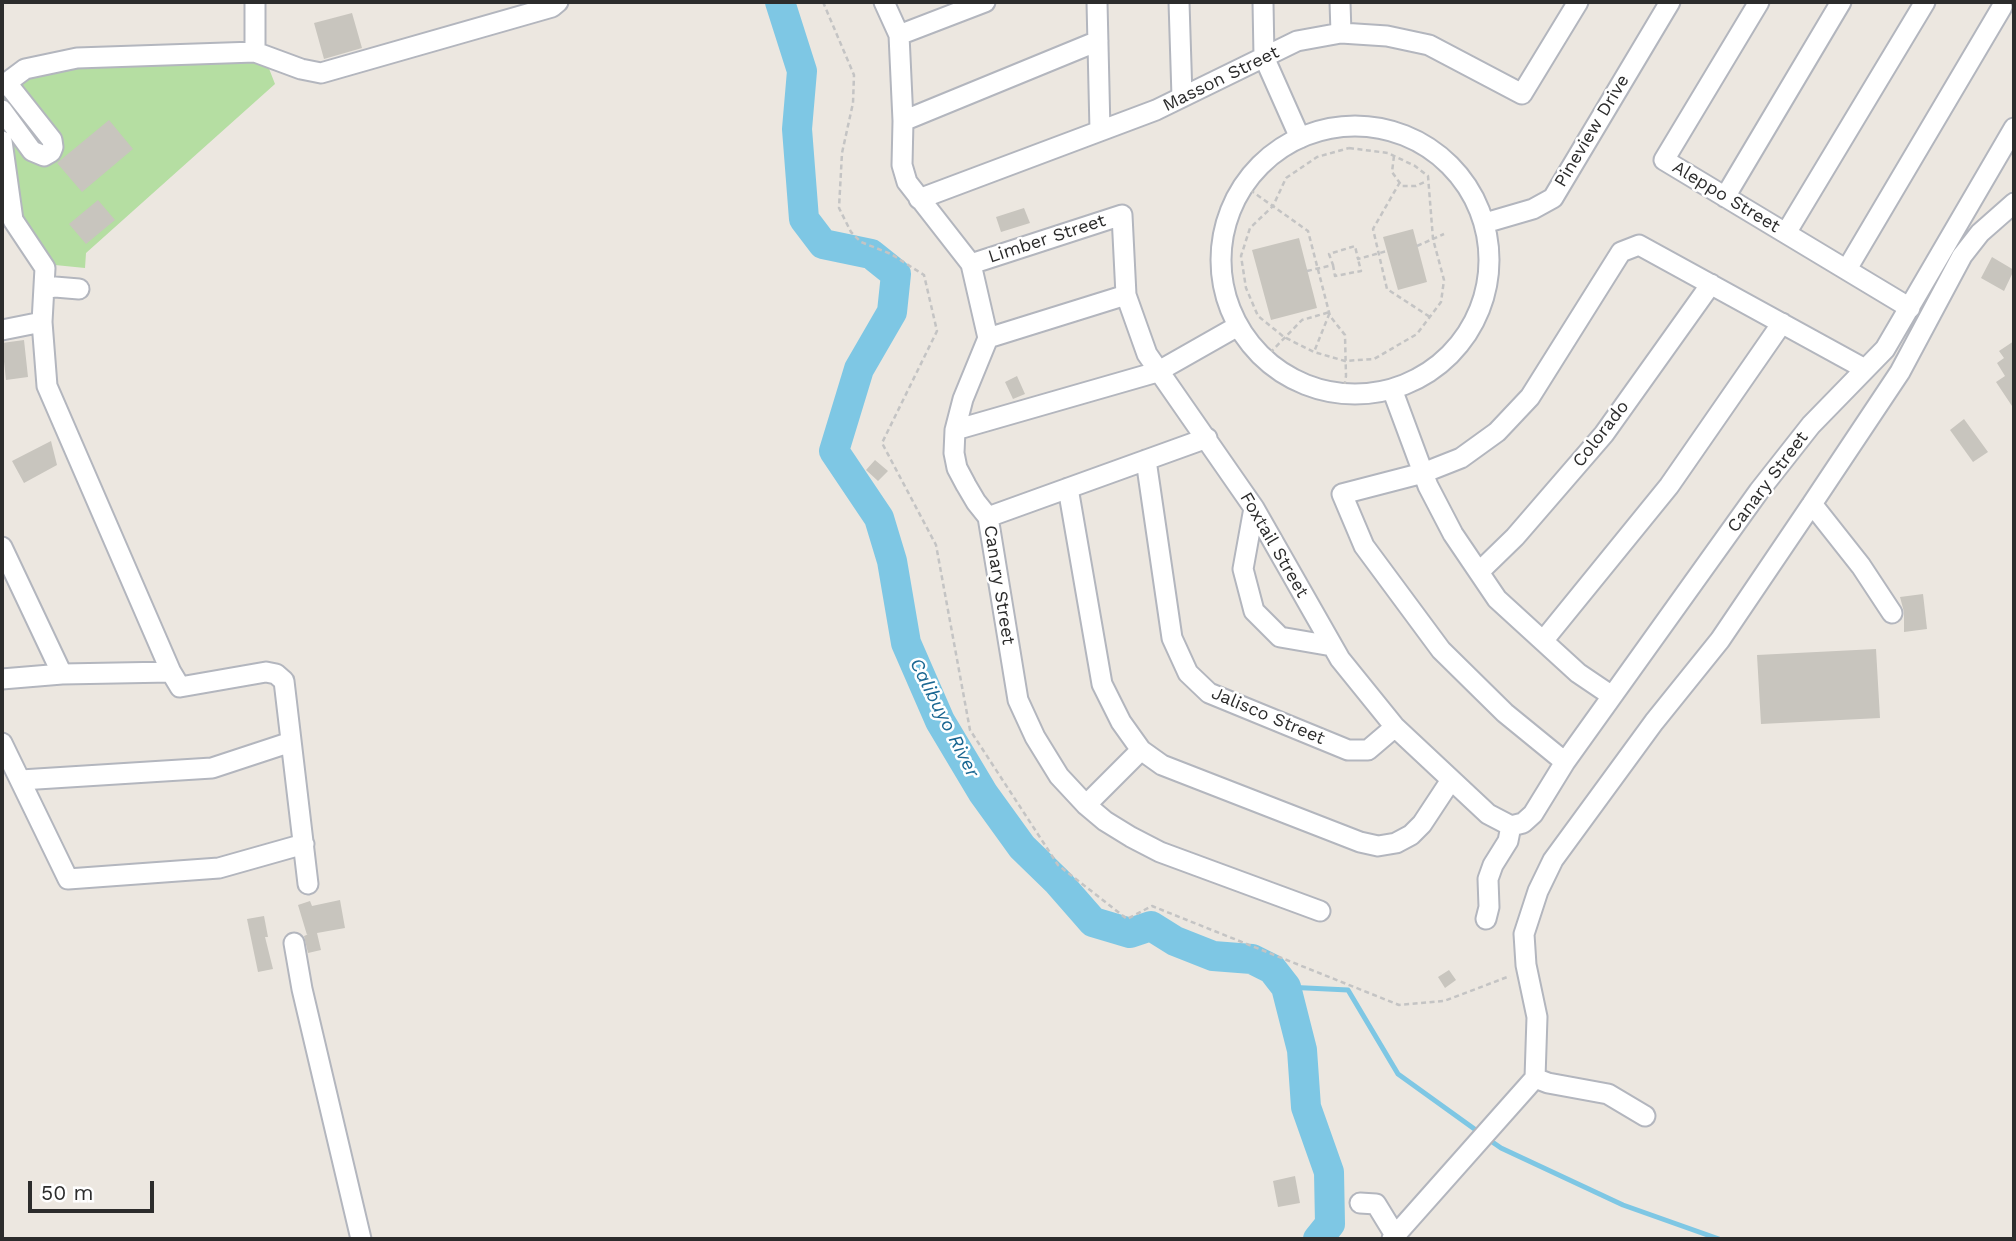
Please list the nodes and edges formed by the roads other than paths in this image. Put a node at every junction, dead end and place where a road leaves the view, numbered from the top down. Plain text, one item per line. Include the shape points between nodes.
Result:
1 (255, 2) edge
2 (558, 2) edge
3 (884, 2) edge
4 (985, 2) edge
5 (1097, 2) edge
6 (1179, 2) edge
7 (1262, 2) edge
8 (1340, 2) edge
9 (1578, 2) edge
10 (1670, 2) edge
11 (1759, 2) edge
12 (1841, 2) edge
13 (1925, 2) edge
14 (2004, 7) edge
15 (1341, 33) junction
16 (899, 35) junction
17 (1098, 41) junction
18 (255, 52) junction
19 (1264, 58) junction
20 (4, 84) edge
21 (1182, 97) junction
22 (2, 110) edge
23 (903, 121) junction
24 (2014, 128) edge
25 (1100, 131) junction
26 (1300, 138) junction
27 (2, 141) edge
28 (1725, 197) junction
29 (919, 199) junction
30 (2014, 203) edge
31 (1122, 215) joint
32 (7, 222) edge
33 (1485, 223) junction
34 (1786, 233) junction
35 (971, 264) junction
36 (1847, 270) junction
37 (1711, 284) junction
38 (45, 289) junction
39 (79, 289) dead end
40 (1126, 295) junction
41 (1910, 308) junction
42 (42, 322) junction
43 (1782, 323) junction
44 (1238, 326) junction
45 (2, 330) edge
46 (988, 338) junction
47 (1865, 369) junction
48 (1157, 372) junction
49 (1391, 389) junction
50 (955, 430) junction
51 (1208, 438) junction
52 (1146, 460) junction
53 (1423, 472) junction
54 (1068, 488) junction
55 (1812, 504) junction
56 (1254, 508) junction
57 (988, 517) junction
58 (2, 547) edge
59 (1479, 572) junction
60 (1892, 613) dead end
61 (1543, 641) junction
62 (1332, 646) junction
63 (171, 673) junction
64 (62, 674) junction
65 (2, 679) edge
66 (1612, 696) junction
67 (1395, 727) junction
68 (291, 742) junction
69 (2, 743) edge
70 (1141, 750) junction
71 (1565, 762) junction
72 (21, 780) junction
73 (1451, 780) junction
74 (1086, 805) junction
75 (1511, 826) junction
76 (304, 844) junction
77 (309, 884) dead end
78 (1320, 911) dead end
79 (1486, 919) dead end
80 (294, 943) dead end
81 (1532, 1082) junction
82 (1645, 1115) dead end
83 (1360, 1203) dead end
84 (1393, 1237) edge
85 (361, 1239) edge

1 - 18 street
2 - 18 street via 321,73
3 - 16 street
4 - 16 street
5 - 17 street
6 - 21 street
7 - 19 street
8 - 15 street
9 - 15 street, Masson Street via 1522,94 1429,45
10 - 33 street, Pineview Drive via 1553,198
11 - 28 street, Aleppo Street via 1664,160
12 - 28 street
13 - 34 street
14 - 36 street
15 - 19 street, Masson Street via 1297,41
16 - 23 street
17 - 23 street
17 - 25 street
18 - 20 street via 77,58 25,69
19 - 21 street, Masson Street
19 - 26 street
20 - 22 street via 51,140 51,152 44,156 32,151
21 - 25 street, Masson Street
23 - 29 street via 902,165
24 - 41 street, Canary Street
25 - 29 street, Masson Street
26 - 33 street via 1333,128 1368,127 1402,135 1432,150 1458,174
26 - 44 street via 1259,166 1243,185 1227,219 1220,255 1224,292
27 - 32 street
28 - 34 street, Aleppo Street
29 - 35 street
30 - 55 street via 1962,256 1900,372
31 - 35 street, Limber Street
31 - 40 street, Foxtail Street
32 - 38 street via 45,268
33 - 49 street via 1489,272 1483,303 1468,332 1448,357 1422,376
34 - 36 street, Aleppo Street
35 - 46 street
36 - 41 street, Aleppo Street
37 - 43 street
37 - 53 street via 1639,245 1621,252 1530,397 1497,432 1461,458
37 - 59 street, Colorado via 1604,434
38 - 39 street
38 - 42 street
40 - 46 street
40 - 48 street, Foxtail Street
41 - 47 street, Canary Street via 1885,349
42 - 45 street
42 - 63 street via 47,386
43 - 47 street
43 - 61 street via 1669,486
44 - 48 street
44 - 49 street via 1264,359 1314,388 1343,394
46 - 50 street, Canary Street
47 - 66 street, Canary Street via 1811,425 1759,491
48 - 50 street
48 - 51 street, Foxtail Street
49 - 53 street
50 - 57 street, Canary Street via 957,468
51 - 52 street
51 - 56 street, Foxtail Street
52 - 54 street
52 - 67 street, Jalisco Street via 1172,638 1188,673 1209,693 1348,750 1368,750
53 - 59 street via 1453,534
53 - 71 street via 1342,494 1364,547 1441,650 1504,713
54 - 57 street
54 - 70 street via 1102,684
55 - 60 street
55 - 81 street via 1720,640 1553,860 1525,924 1526,965 1537,1017
56 - 62 street, Foxtail Street
56 - 62 street via 1243,569 1254,611 1280,637
57 - 74 street, Canary Street via 1018,700 1047,758
58 - 64 street
59 - 61 street via 1497,599
61 - 66 street
62 - 67 street, Foxtail Street
63 - 64 street
63 - 68 street via 180,687 276,674 284,681
64 - 65 street
66 - 71 street, Canary Street
67 - 73 street, Foxtail Street
68 - 72 street via 212,768
68 - 76 street
69 - 72 street
70 - 73 street via 1162,765 1378,846 1411,835
70 - 74 street
71 - 75 street, Canary Street via 1533,814
72 - 76 street via 68,879 219,868
73 - 75 street, Foxtail Street via 1488,814
74 - 78 street, Canary Street via 1160,852
75 - 79 street via 1488,879
76 - 77 street
80 - 85 street
81 - 82 street via 1608,1094
81 - 84 street
83 - 84 street via 1376,1204

